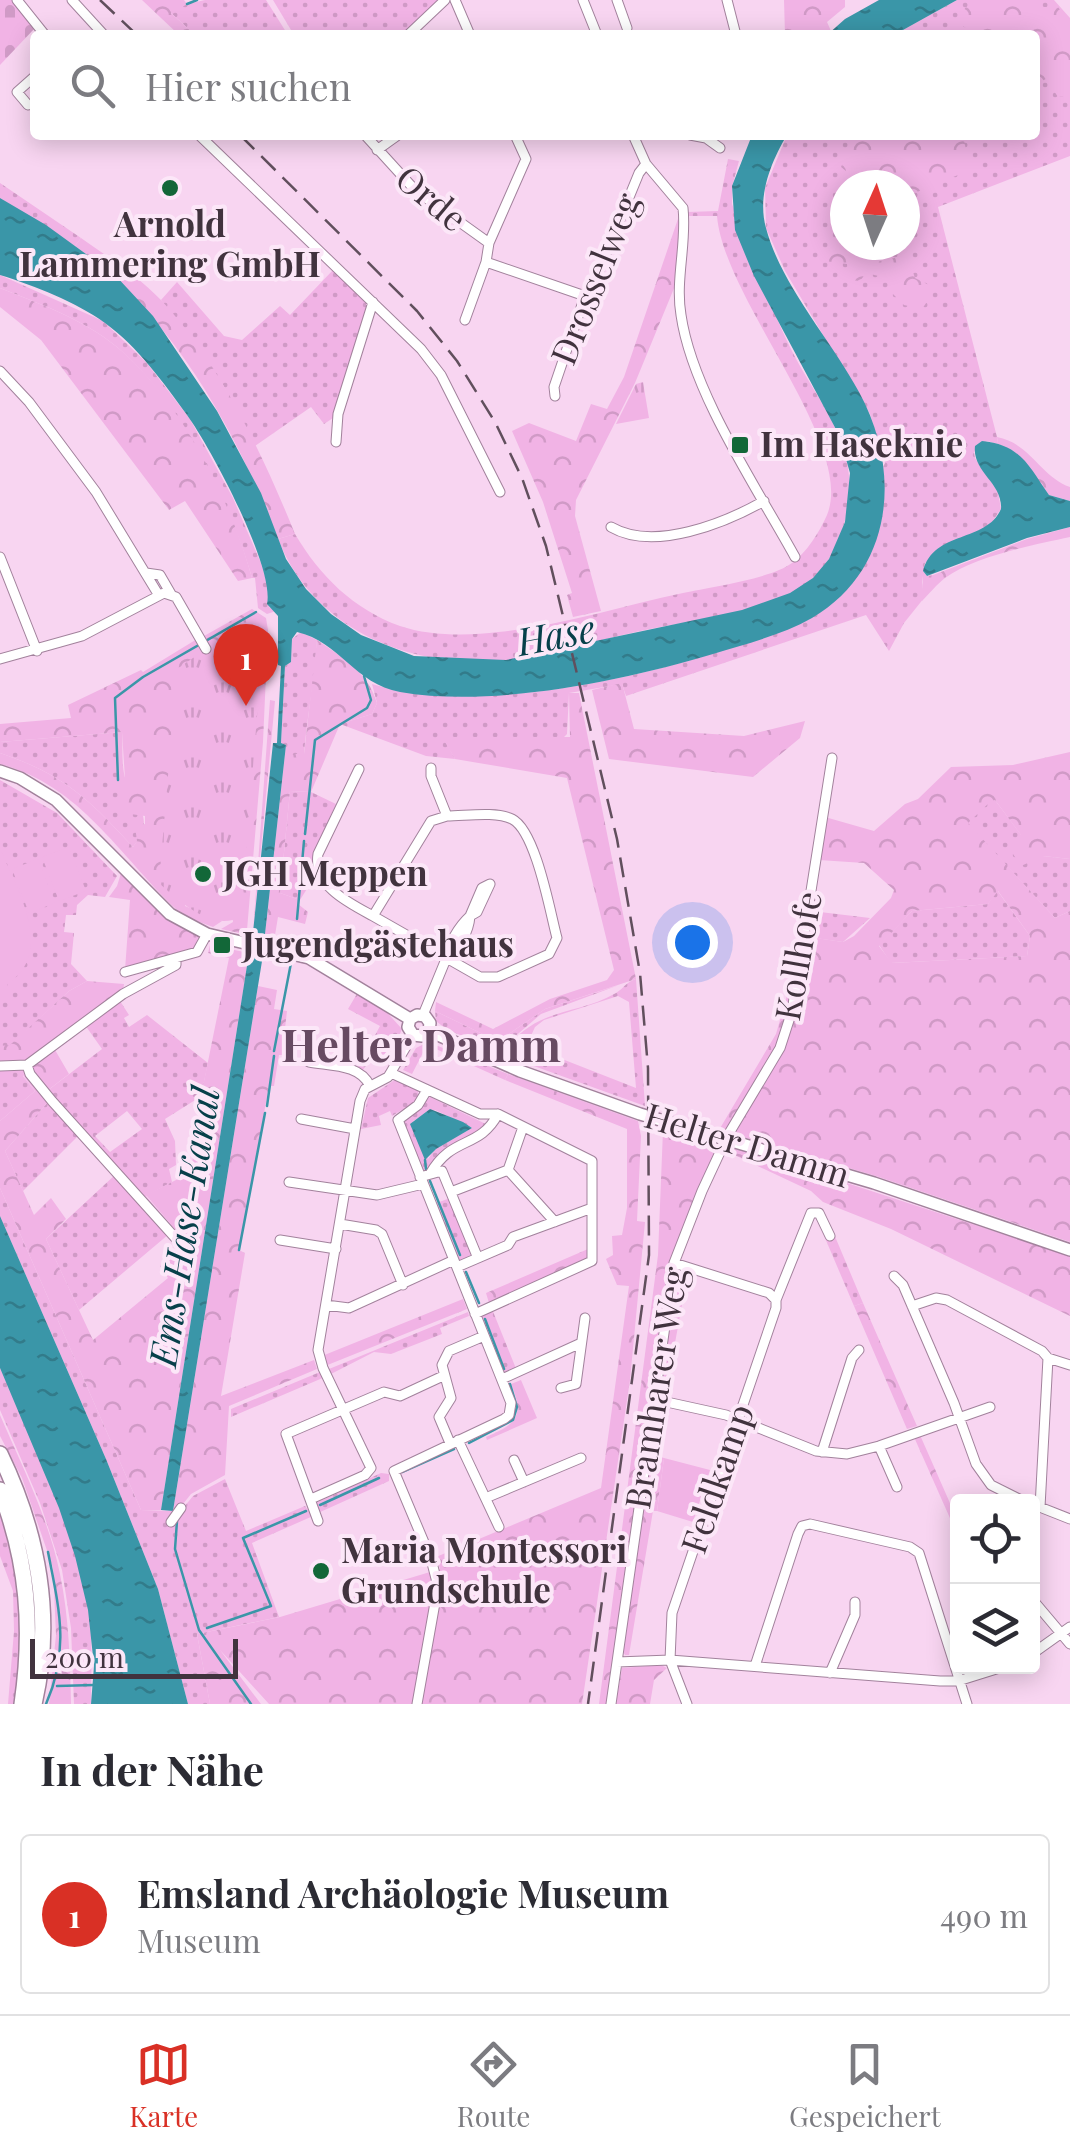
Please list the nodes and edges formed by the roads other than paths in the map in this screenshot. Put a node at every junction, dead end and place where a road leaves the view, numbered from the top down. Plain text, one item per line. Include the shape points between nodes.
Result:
1 (17, 0) edge
2 (72, 0) edge
3 (445, 0) edge
4 (455, 0) edge
5 (583, 0) edge
6 (618, 0) edge
7 (727, 0) edge
8 (628, 28) dead end
9 (41, 30) edge
10 (99, 30) edge
11 (413, 30) edge
12 (468, 30) edge
13 (595, 30) edge
14 (735, 30) edge
15 (30, 80) edge
16 (28, 105) dead end
17 (204, 140) edge
18 (369, 140) edge
19 (391, 140) edge
20 (517, 140) edge
21 (635, 140) edge
22 (709, 140) edge
23 (720, 148) dead end
24 (377, 150) junction
25 (646, 164) junction
26 (490, 244) junction
27 (486, 262) junction
28 (584, 296) junction
29 (373, 302) junction
30 (466, 320) dead end
31 (0, 371) edge
32 (556, 396) dead end
33 (336, 442) dead end
34 (500, 492) dead end
35 (764, 501) junction
36 (611, 528) dead end
37 (0, 557) edge
38 (795, 557) dead end
39 (3, 571) edge
40 (146, 573) junction
41 (158, 594) junction
42 (171, 594) junction
43 (204, 645) dead end
44 (36, 651) junction
45 (0, 659) edge
46 (832, 758) dead end
47 (359, 768) dead end
48 (431, 768) dead end
49 (0, 771) edge
50 (448, 816) junction
51 (373, 916) junction
52 (470, 916) dead end
53 (207, 934) junction
54 (176, 958) junction
55 (446, 959) junction
56 (124, 972) dead end
57 (416, 1017) junction
58 (429, 1031) junction
59 (413, 1034) junction
60 (309, 1062) dead end
61 (27, 1065) junction
62 (0, 1066) edge
63 (391, 1073) junction
64 (370, 1086) junction
65 (426, 1090) junction
66 (498, 1114) junction
67 (301, 1119) dead end
68 (524, 1127) junction
69 (354, 1129) junction
70 (726, 1140) junction
71 (508, 1170) junction
72 (425, 1178) junction
73 (290, 1182) dead end
74 (346, 1192) junction
75 (451, 1192) junction
76 (592, 1208) junction
77 (555, 1222) junction
78 (340, 1224) junction
79 (830, 1236) dead end
80 (280, 1240) dead end
81 (179, 1242) dead end
82 (336, 1249) junction
83 (1070, 1250) edge
84 (478, 1256) junction
85 (455, 1263) junction
86 (674, 1263) junction
87 (894, 1276) dead end
88 (403, 1285) junction
89 (776, 1300) junction
90 (326, 1305) junction
91 (912, 1306) junction
92 (475, 1314) junction
93 (585, 1318) dead end
94 (484, 1336) junction
95 (582, 1343) junction
96 (859, 1350) dead end
97 (1048, 1358) junction
98 (1070, 1366) edge
99 (443, 1376) junction
100 (502, 1379) junction
101 (561, 1388) dead end
102 (653, 1400) junction
103 (990, 1407) dead end
104 (344, 1408) junction
105 (738, 1419) junction
106 (959, 1419) junction
107 (454, 1441) junction
108 (879, 1446) junction
109 (822, 1452) junction
110 (0, 1454) edge
111 (581, 1458) dead end
112 (514, 1460) dead end
113 (524, 1482) junction
114 (897, 1487) dead end
115 (0, 1490) edge
116 (1007, 1494) edge
117 (1037, 1494) edge
118 (488, 1497) junction
119 (311, 1499) junction
120 (181, 1508) dead end
121 (1040, 1508) edge
122 (1070, 1519) edge
123 (318, 1521) dead end
124 (171, 1522) dead end
125 (499, 1527) dead end
126 (855, 1602) dead end
127 (1040, 1606) edge
128 (1067, 1630) edge
129 (1070, 1644) edge
130 (1040, 1649) edge
131 (670, 1660) junction
132 (617, 1662) junction
133 (755, 1666) junction
134 (830, 1673) junction
135 (980, 1674) edge
136 (958, 1681) junction
137 (22, 1704) edge
138 (34, 1704) edge
139 (417, 1704) edge
140 (611, 1704) edge
141 (687, 1704) edge
142 (966, 1704) edge

1 - 9 street
2 - 10 street
3 - 11 street
4 - 12 street
5 - 13 street
6 - 8 street
7 - 14 street
15 - 16 street via 16,92
17 - 29 street
18 - 24 street, Orde
19 - 24 street, Orde
20 - 26 street via 526,159
21 - 25 street
22 - 23 street
24 - 26 street, Orde via 415,190
25 - 28 street, Drosselweg
25 - 35 street via 682,208 680,304 692,357
26 - 27 street
27 - 28 street
27 - 30 street
28 - 32 street, Drosselweg
29 - 33 street via 338,414
29 - 34 street via 432,362
31 - 40 street via 96,492
35 - 36 street via 682,533
35 - 38 street
37 - 39 street
39 - 44 street
40 - 41 street
40 - 42 street via 160,575
41 - 42 street
41 - 44 street via 82,636
42 - 43 street
44 - 45 street
46 - 70 street, Kollhofe via 792,1012 780,1048
47 - 51 street via 316,865 327,886
48 - 50 street
49 - 53 street via 56,800 170,914
50 - 51 street via 431,820
50 - 55 street via 510,818 530,842 557,938 549,954 488,979
51 - 55 street
52 - 55 street
53 - 54 street via 197,952
53 - 57 street via 309,958
54 - 56 street
54 - 61 street via 176,965 123,994
55 - 57 street
57 - 58 street via 429,1021
57 - 59 street via 408,1027
58 - 59 street
58 - 70 street, Helter Damm via 576,1092
59 - 63 street
60 - 64 street via 356,1070
61 - 62 street
61 - 81 street
63 - 64 street
63 - 65 street
64 - 69 street
65 - 66 street via 480,1114
65 - 72 street via 398,1120
66 - 68 street
66 - 72 street via 482,1135 446,1152
67 - 69 street
68 - 71 street
68 - 76 street via 592,1160
69 - 74 street
70 - 83 street, Helter Damm
70 - 86 street, Bramharer Weg
71 - 75 street
71 - 77 street
72 - 74 street via 377,1195
72 - 75 street via 442,1172
72 - 85 street
73 - 74 street
74 - 78 street
75 - 84 street
76 - 77 street
76 - 92 street via 592,1262
77 - 84 street
78 - 82 street
78 - 88 street via 382,1234
79 - 89 street, Feldkamp via 822,1216 811,1213
80 - 82 street
82 - 90 street
84 - 85 street
85 - 88 street
85 - 92 street
86 - 89 street
86 - 102 street, Bramharer Weg
87 - 91 street
88 - 90 street via 349,1308
89 - 105 street, Feldkamp
90 - 104 street via 318,1353
91 - 97 street via 936,1298 953,1302
91 - 106 street
92 - 94 street
93 - 95 street
94 - 99 street via 449,1351
94 - 100 street
95 - 100 street
95 - 101 street via 576,1384
96 - 109 street
97 - 98 street
97 - 117 street
99 - 104 street via 400,1396 384,1392
99 - 107 street via 452,1398 439,1417
100 - 107 street via 509,1415
102 - 105 street
102 - 132 street, Bramharer Weg
103 - 106 street
104 - 119 street via 370,1468
104 - 119 street via 286,1434
105 - 109 street
105 - 131 street, Feldkamp via 672,1613
106 - 108 street
106 - 116 street via 984,1475
107 - 118 street
107 - 139 street via 394,1473 438,1586
108 - 109 street
108 - 114 street
110 - 138 highway via 17,1489 39,1571 43,1635
111 - 113 street
112 - 113 street
113 - 118 street
115 - 137 highway via 18,1537 28,1604
118 - 125 street
119 - 123 street
120 - 124 street
121 - 122 street
126 - 134 street
127 - 128 street
128 - 129 street
128 - 130 street
131 - 132 street
131 - 133 street
131 - 141 street
132 - 140 street, Bramharer Weg
133 - 134 street
133 - 136 street via 798,1534 810,1524 919,1553
134 - 136 street
135 - 136 street
136 - 142 street

